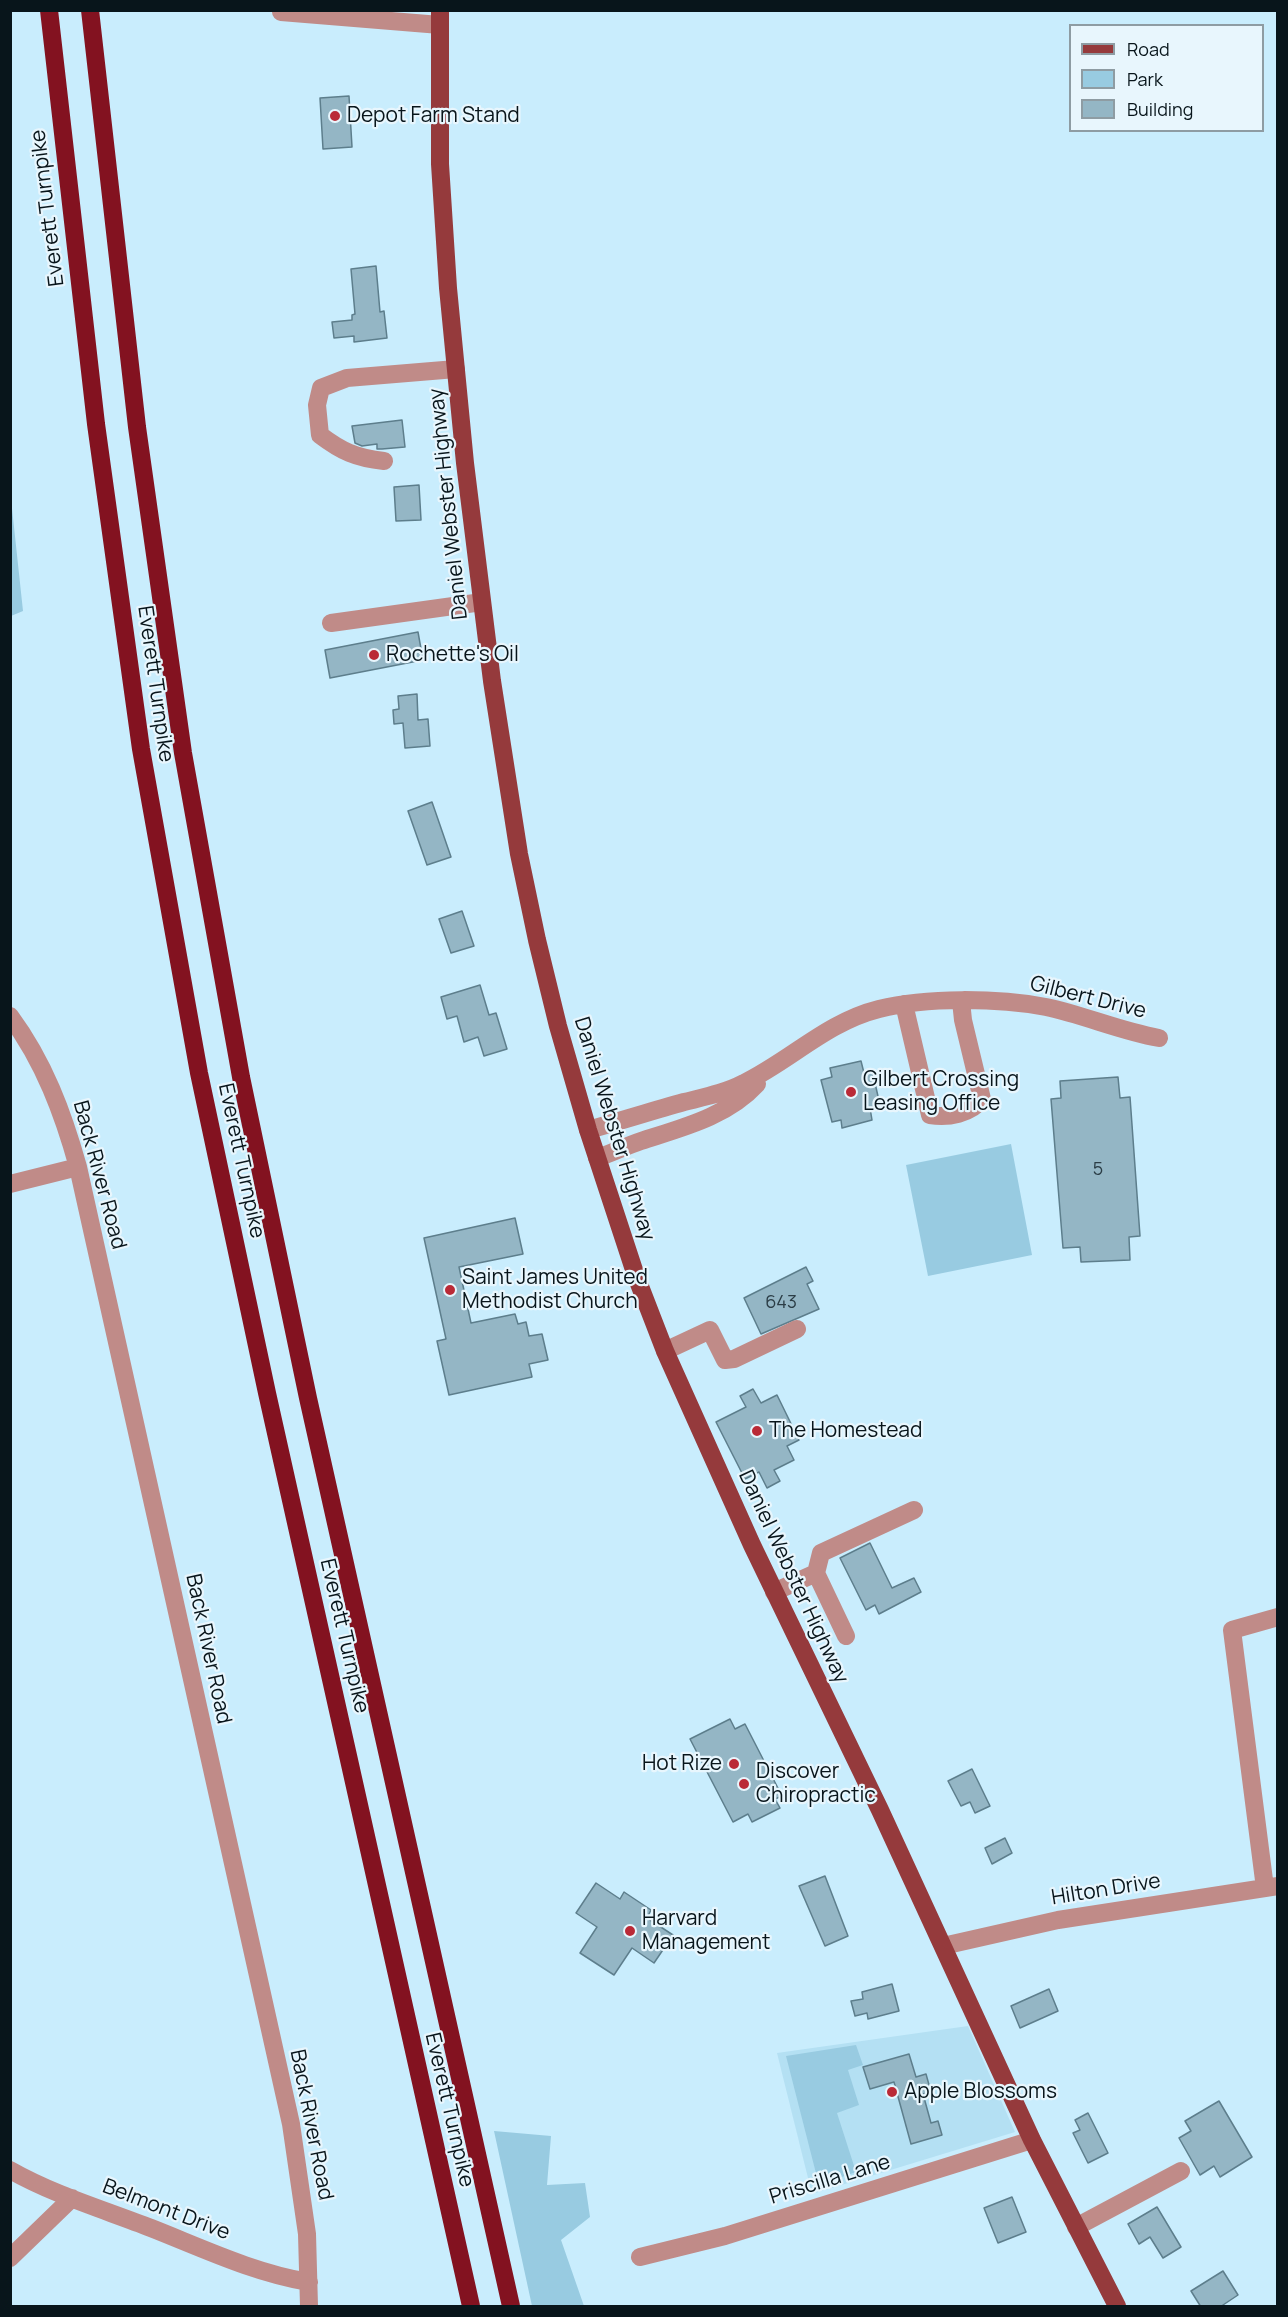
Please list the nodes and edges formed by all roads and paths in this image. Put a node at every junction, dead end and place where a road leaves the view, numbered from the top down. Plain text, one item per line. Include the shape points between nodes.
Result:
1 (49, 10) edge
2 (90, 10) edge
3 (281, 10) edge
4 (387, 16) edge
5 (440, 18) edge
6 (456, 369) junction
7 (384, 461) dead end
8 (482, 602) junction
9 (331, 623) dead end
10 (961, 1001) junction
11 (904, 1004) junction
12 (10, 1016) edge
13 (1159, 1038) dead end
14 (770, 1070) junction
15 (588, 1130) junction
16 (597, 1158) junction
17 (78, 1167) junction
18 (10, 1184) edge
19 (797, 1329) dead end
20 (665, 1351) junction
21 (914, 1510) dead end
22 (816, 1573) junction
23 (774, 1592) junction
24 (1278, 1617) edge
25 (846, 1636) dead end
26 (1271, 1887) edge
27 (943, 1946) junction
28 (1032, 2140) junction
29 (10, 2170) edge
30 (1180, 2171) dead end
31 (72, 2198) junction
32 (1076, 2227) junction
33 (10, 2258) edge
34 (640, 2258) dead end
35 (309, 2282) junction
36 (309, 2307) edge
37 (471, 2307) edge
38 (511, 2307) edge
39 (1117, 2307) edge

1 - 37 highway, Everett Turnpike via 96,424 139,738 199,1073
2 - 38 highway, Everett Turnpike via 142,462 183,753 241,1077 308,1398
3 - 4 street
4 - 5 street
5 - 6 main road, Daniel Webster Highway via 440,164
6 - 7 street via 347,378 321,388 316,405 320,435 362,459
6 - 8 main road, Daniel Webster Highway
8 - 9 street
8 - 15 main road, Daniel Webster Highway via 519,854 558,1026
10 - 11 street, Gilbert Drive
10 - 11 street via 982,1099 975,1108 943,1117 930,1115
10 - 13 street, Gilbert Drive via 1046,1007
11 - 14 street, Gilbert Drive via 836,1025
12 - 17 street, Back River Road via 51,1086
14 - 15 street, Gilbert Drive via 714,1095
14 - 16 street, Gilbert Drive via 750,1092 724,1110
15 - 16 main road, Daniel Webster Highway
16 - 20 main road, Daniel Webster Highway
17 - 18 street
17 - 35 street, Back River Road via 291,2124 305,2209
19 - 20 street via 734,1359 725,1360 710,1330
20 - 23 main road, Daniel Webster Highway
21 - 22 street via 821,1553
22 - 23 street
22 - 25 street
23 - 27 main road, Daniel Webster Highway
24 - 26 street via 1232,1630
26 - 27 street, Hilton Drive via 1058,1920
27 - 28 main road, Daniel Webster Highway
28 - 32 main road, Daniel Webster Highway
28 - 34 street, Priscilla Lane via 725,2236
29 - 31 street, Belmont Drive
30 - 32 street
31 - 33 street
31 - 35 street, Belmont Drive via 246,2265
32 - 39 main road, Daniel Webster Highway
35 - 36 street, Back River Road

